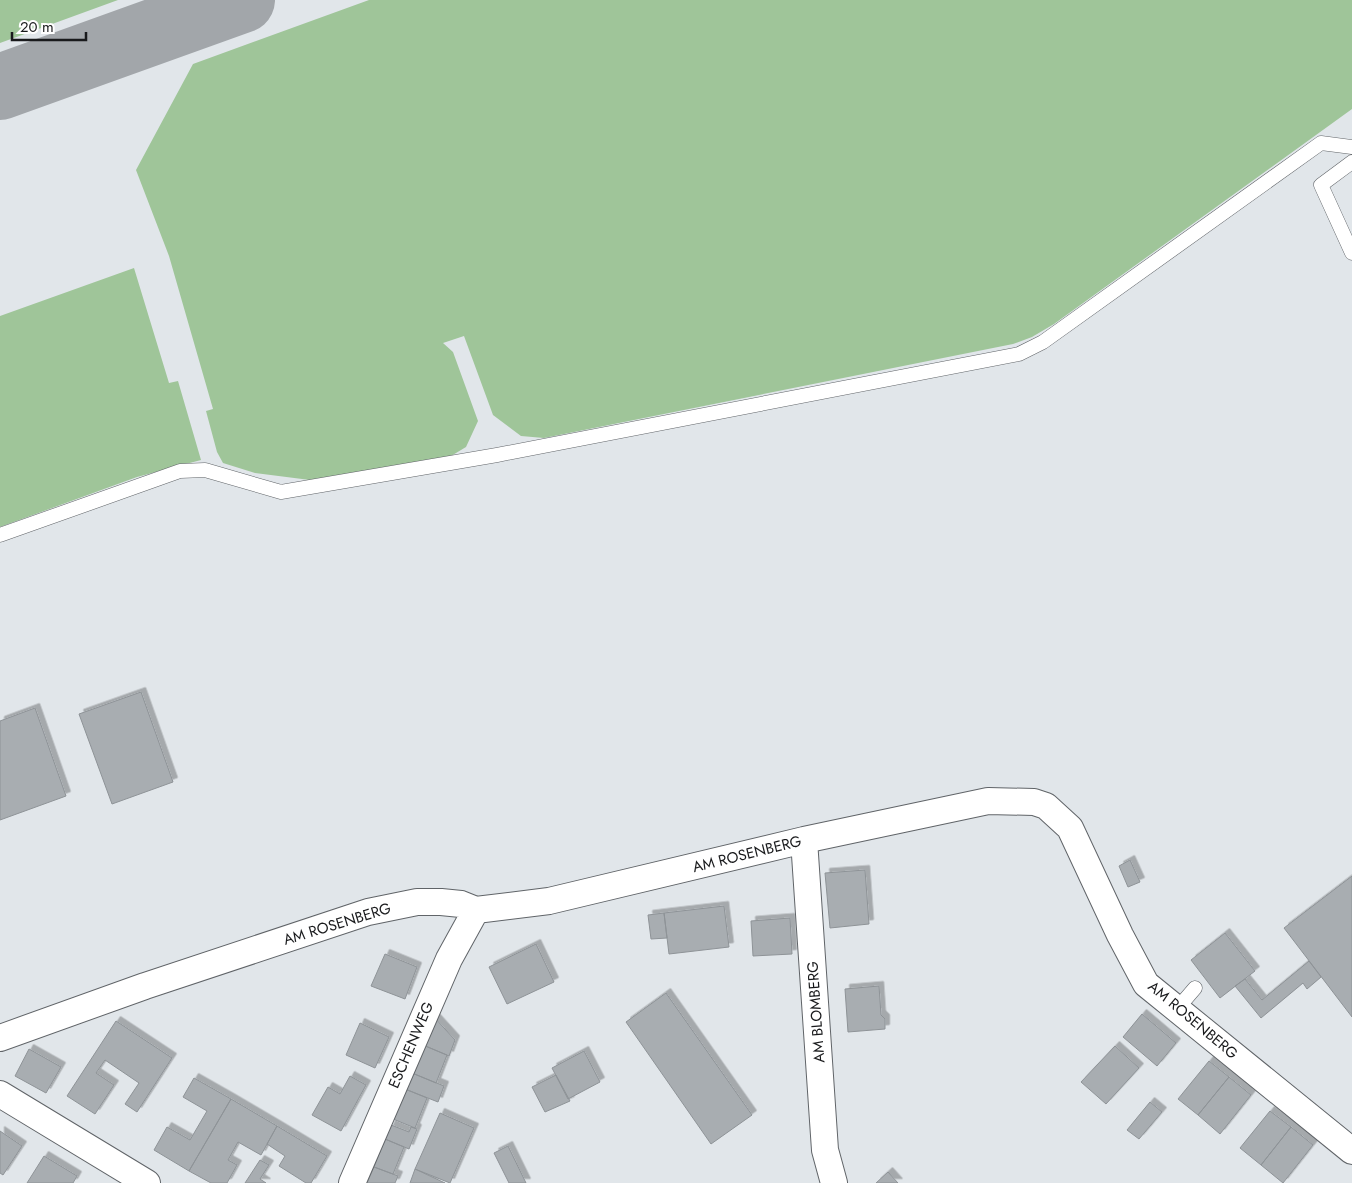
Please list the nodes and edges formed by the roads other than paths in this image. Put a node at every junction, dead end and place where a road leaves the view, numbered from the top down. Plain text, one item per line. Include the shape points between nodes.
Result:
1 (1352, 147) edge
2 (1352, 162) edge
3 (1352, 253) edge
4 (0, 535) edge
5 (804, 840) junction
6 (476, 910) junction
7 (1195, 988) dead end
8 (1177, 1009) junction
9 (0, 1038) edge
10 (0, 1094) edge
11 (1352, 1151) edge
12 (147, 1183) edge
13 (352, 1183) edge
14 (834, 1183) edge

1 - 4 lane via 1321,143 1043,342 1019,354 281,492 204,470 180,471
2 - 3 lane via 1321,185
5 - 6 street, AM ROSENBERG via 549,901
5 - 8 street, AM ROSENBERG via 988,801 1040,804 1070,828 1146,984
5 - 14 street, AM BLOMBERG via 826,1150
6 - 9 street, AM ROSENBERG via 461,904 417,902 368,912
6 - 13 street, ESCHENWEG via 449,959
7 - 8 lane
8 - 11 street, AM ROSENBERG
10 - 12 street

